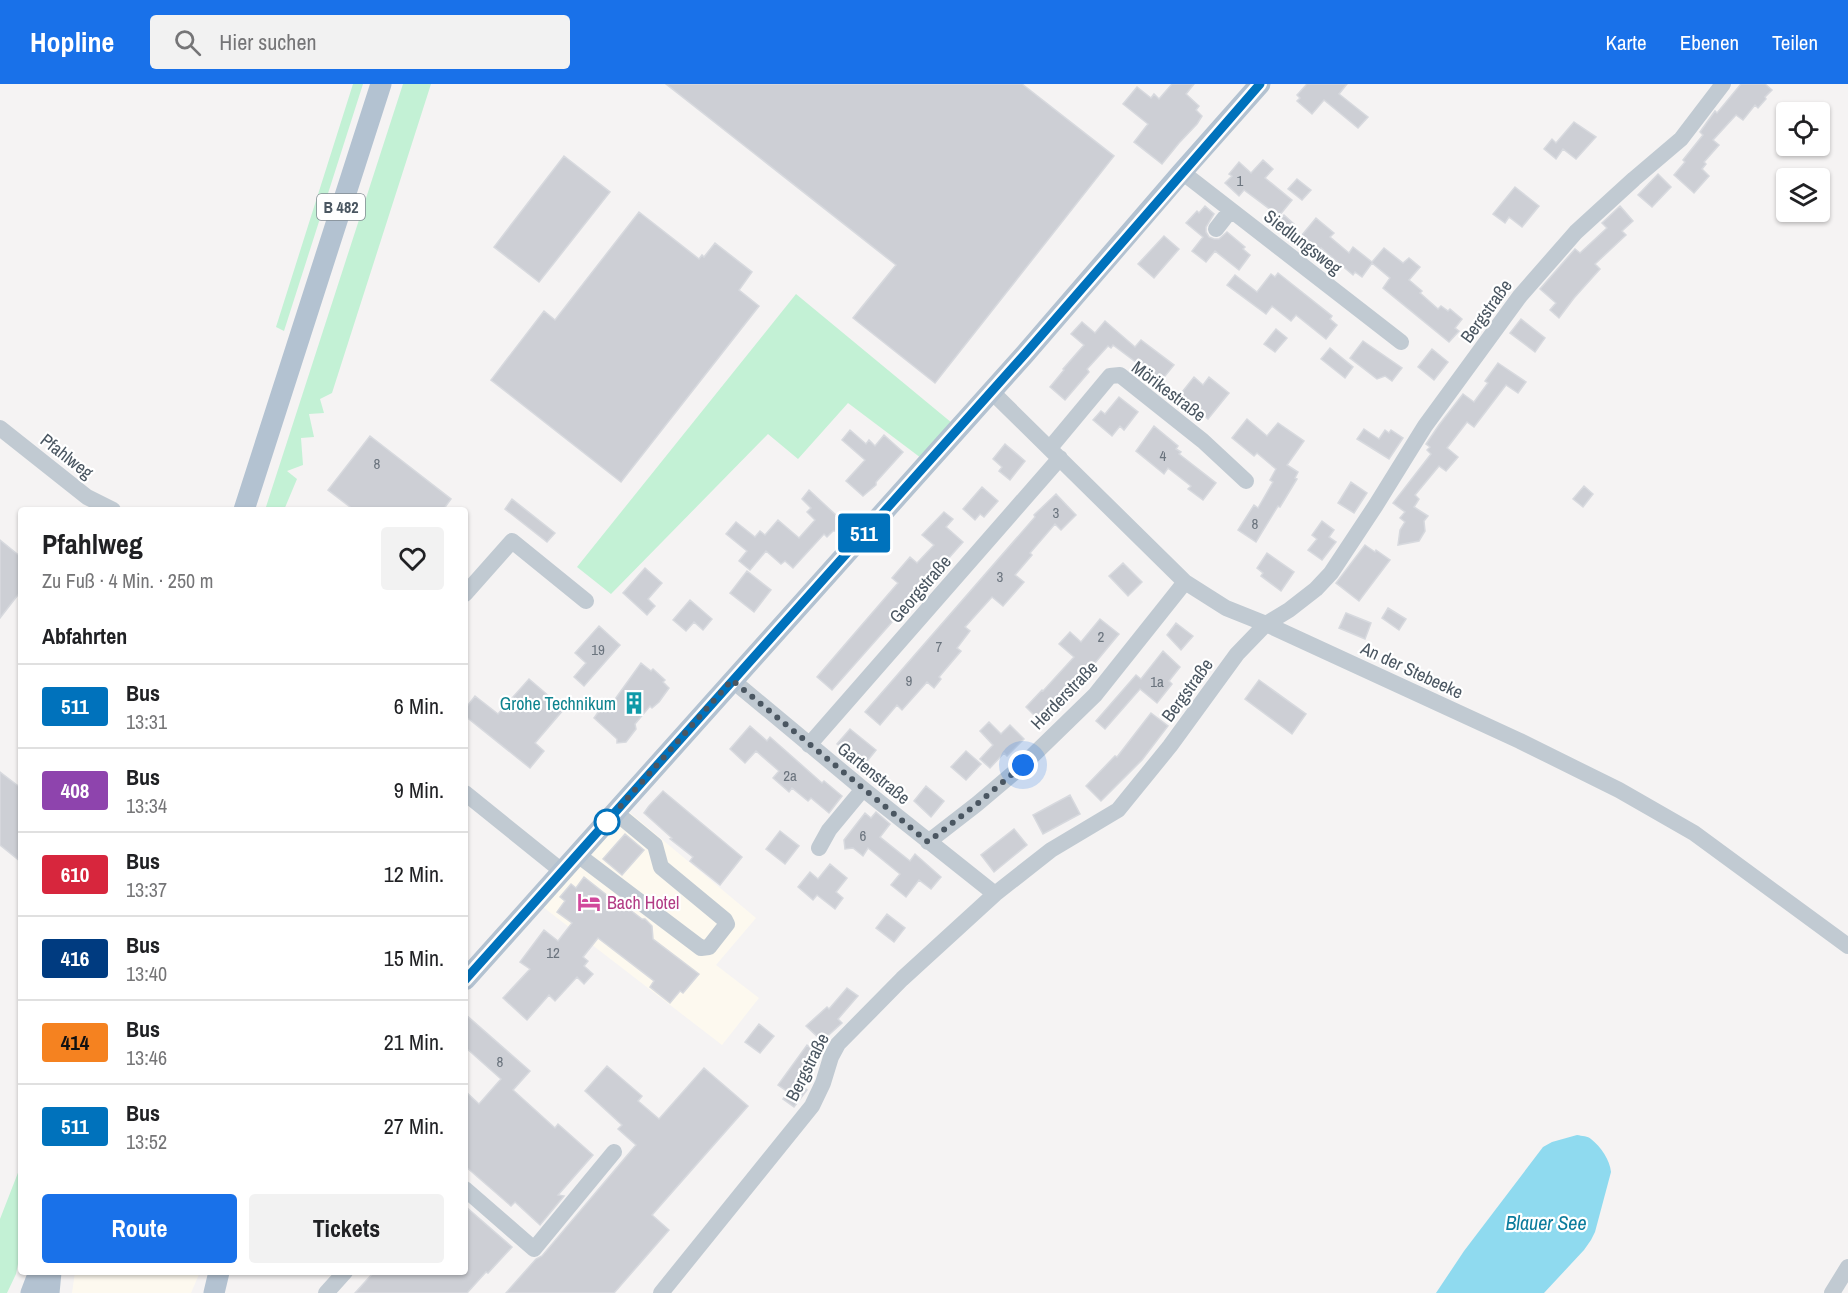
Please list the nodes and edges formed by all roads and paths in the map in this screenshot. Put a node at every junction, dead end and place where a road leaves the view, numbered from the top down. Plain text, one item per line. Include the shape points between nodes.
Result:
1 (381, 84) edge
2 (1260, 84) edge
3 (1723, 84) edge
4 (1182, 172) junction
5 (1230, 211) junction
6 (1216, 229) dead end
7 (1401, 342) dead end
8 (991, 391) junction
9 (0, 428) edge
10 (1055, 453) junction
11 (1246, 481) dead end
12 (107, 507) edge
13 (244, 507) edge
14 (1185, 582) junction
15 (468, 591) edge
16 (586, 601) dead end
17 (1266, 624) junction
18 (732, 680) junction
19 (809, 745) junction
20 (863, 789) junction
21 (468, 795) edge
22 (615, 812) junction
23 (928, 842) junction
24 (819, 848) dead end
25 (578, 855) junction
26 (563, 872) junction
27 (994, 894) junction
28 (1848, 946) edge
29 (468, 977) edge
30 (614, 1152) dead end
31 (468, 1192) edge
32 (1848, 1267) edge
33 (38, 1275) edge
34 (51, 1275) edge
35 (218, 1275) edge
36 (342, 1275) edge
37 (31, 1293) edge
38 (49, 1293) edge
39 (214, 1293) edge
40 (326, 1293) edge
41 (661, 1293) edge
42 (1832, 1293) edge

1 - 13 main road, B 482
2 - 4 main road
3 - 17 street, Bergstraße via 1681,139 1576,232 1521,296 1425,426 1331,573 1316,589
4 - 5 street, Siedlungsweg
4 - 8 main road
5 - 6 street
5 - 7 street, Siedlungsweg
8 - 10 street, An der Stebeeke
8 - 18 main road
9 - 12 street, Pfahlweg via 87,497
10 - 11 street, Mörikestraße via 1110,376 1120,375
10 - 14 street, An der Stebeeke
10 - 19 street, Georgstraße
14 - 17 street, An der Stebeeke via 1226,608
14 - 23 street, Herderstraße via 1095,695 1023,765
15 - 16 street via 512,541
17 - 27 street, Bergstraße via 1237,654 1118,810 1051,850
17 - 28 street, An der Stebeeke via 1618,790 1694,834
18 - 19 street, Gartenstraße
18 - 22 main road
19 - 20 street, Gartenstraße
20 - 23 street, Gartenstraße
20 - 24 street
21 - 26 street
22 - 25 main road
22 - 25 street via 655,845 660,867 725,920 727,924 709,947 701,948
23 - 27 street, Gartenstraße
25 - 26 main road
26 - 29 main road
27 - 41 street, Bergstraße via 838,1044 812,1106
30 - 31 street via 534,1249
32 - 42 street
33 - 37 main road
34 - 38 main road
35 - 39 main road
36 - 40 street

